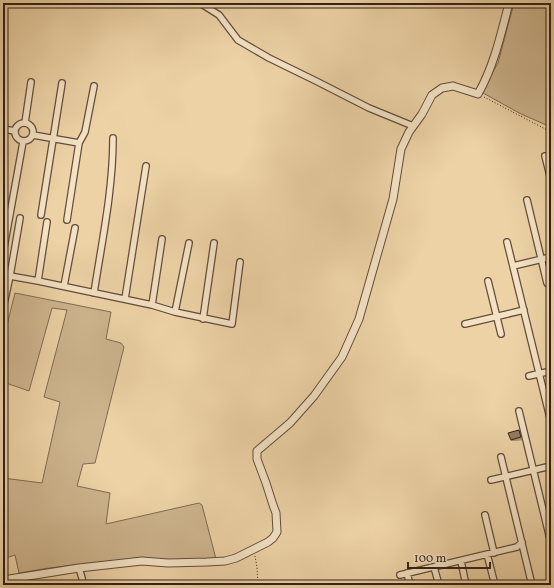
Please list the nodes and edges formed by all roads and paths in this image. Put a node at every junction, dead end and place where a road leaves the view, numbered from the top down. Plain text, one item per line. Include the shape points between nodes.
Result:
1 (200, 3) edge
2 (509, 3) edge
3 (31, 82) dead end
4 (62, 83) dead end
5 (94, 86) dead end
6 (478, 94) junction
7 (25, 123) junction
8 (413, 126) junction
9 (3, 129) edge
10 (15, 131) junction
11 (551, 132) edge
12 (33, 135) junction
13 (113, 138) dead end
14 (53, 139) junction
15 (23, 142) junction
16 (79, 143) junction
17 (545, 156) dead end
18 (146, 166) dead end
19 (551, 180) edge
20 (527, 200) dead end
21 (41, 215) dead end
22 (20, 218) dead end
23 (67, 220) dead end
24 (47, 222) dead end
25 (75, 228) dead end
26 (162, 239) dead end
27 (507, 242) dead end
28 (189, 243) dead end
29 (214, 243) dead end
30 (3, 253) edge
31 (551, 257) edge
32 (541, 259) junction
33 (240, 262) dead end
34 (513, 266) junction
35 (10, 276) junction
36 (38, 281) junction
37 (488, 281) dead end
38 (547, 283) dead end
39 (64, 286) junction
40 (94, 293) junction
41 (125, 299) junction
42 (152, 305) junction
43 (3, 309) edge
44 (524, 310) junction
45 (175, 312) junction
46 (496, 316) junction
47 (203, 319) junction
48 (465, 324) dead end
49 (501, 334) dead end
50 (551, 371) edge
51 (539, 374) junction
52 (529, 376) dead end
53 (519, 411) dead end
54 (551, 422) edge
55 (501, 457) dead end
56 (551, 466) edge
57 (533, 470) junction
58 (506, 477) junction
59 (491, 480) dead end
60 (485, 515) dead end
61 (522, 542) junction
62 (551, 543) edge
63 (254, 550) junction
64 (494, 553) junction
65 (487, 554) junction
66 (461, 561) junction
67 (434, 567) junction
68 (79, 568) junction
69 (407, 573) junction
70 (400, 575) dead end
71 (3, 580) edge
72 (83, 585) edge
73 (258, 585) edge
74 (410, 585) edge
75 (439, 585) edge
76 (466, 585) edge
77 (495, 585) edge
78 (532, 585) edge

1 - 8 street via 219,15 238,40 369,108
2 - 6 street via 497,49 486,81
3 - 7 street
4 - 14 street
5 - 16 street via 86,132
6 - 8 street via 453,86 442,88 432,95
6 - 11 path
7 - 10 street via 19,124
7 - 12 street via 33,129
8 - 63 street via 401,149 393,199 359,319 342,357 290,424 257,451 257,459 274,509 277,532 268,542
9 - 10 street
10 - 15 street via 16,137
12 - 14 street
12 - 15 street
13 - 40 street via 110,189
14 - 16 street
14 - 21 street
15 - 30 street
16 - 23 street
17 - 19 street
18 - 41 street
20 - 32 street
22 - 35 street
24 - 36 street
25 - 39 street
26 - 42 street
27 - 34 street
28 - 45 street
29 - 47 street
31 - 32 street
32 - 34 street
32 - 38 street
33 - 47 street via 232,324
34 - 44 street
35 - 36 street
35 - 43 street
36 - 39 street
37 - 46 street
39 - 40 street
40 - 41 street
41 - 42 street
42 - 45 street
44 - 46 street
44 - 51 street
45 - 47 street
46 - 48 street
46 - 49 street
50 - 51 street
51 - 52 street
51 - 54 street
53 - 57 street
55 - 58 street
56 - 57 street
57 - 58 street
57 - 62 street
58 - 59 street
58 - 61 street
60 - 64 street
61 - 64 street via 517,547
61 - 78 street
63 - 68 street via 225,561 142,561
63 - 73 path
64 - 65 street
65 - 66 street
65 - 77 street
66 - 67 street
66 - 76 street
67 - 69 street
67 - 75 street
68 - 71 street
68 - 72 street
69 - 70 street
69 - 74 street

